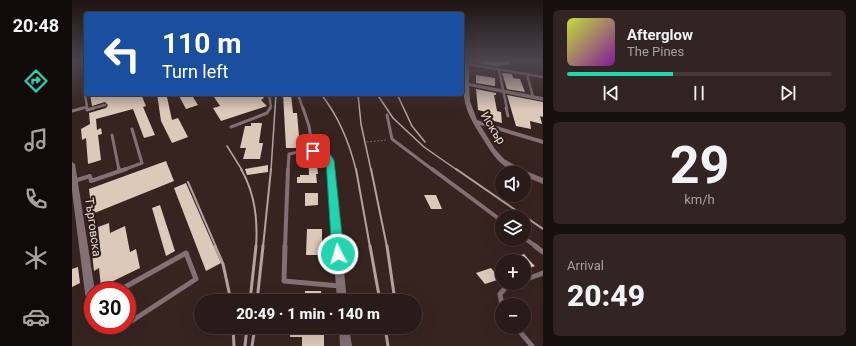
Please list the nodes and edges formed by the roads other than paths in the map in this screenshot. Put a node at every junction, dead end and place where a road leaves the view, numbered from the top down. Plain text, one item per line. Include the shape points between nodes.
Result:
1 (467, 77) edge
2 (501, 77) edge
3 (528, 77) edge
4 (465, 84) junction
5 (504, 92) junction
6 (85, 96) edge
7 (269, 96) edge
8 (299, 96) edge
9 (533, 97) junction
10 (543, 99) edge
11 (105, 105) dead end
12 (87, 107) junction
13 (72, 111) edge
14 (387, 115) dead end
15 (508, 116) dead end
16 (474, 122) junction
17 (231, 127) dead end
18 (132, 129) dead end
19 (112, 135) dead end
20 (543, 142) edge
21 (313, 151) junction
22 (330, 160) joint
23 (72, 164) edge
24 (72, 170) edge
25 (119, 171) junction
26 (543, 181) edge
27 (74, 182) junction
28 (495, 216) edge
29 (531, 243) edge
30 (543, 252) edge
31 (543, 273) edge
32 (531, 277) edge
33 (90, 282) edge
34 (134, 282) edge
35 (341, 286) junction
36 (342, 294) edge
37 (136, 318) edge
38 (345, 334) edge
39 (522, 334) edge
40 (346, 346) edge
41 (532, 346) edge

1 - 4 street, Искър
2 - 5 lane
3 - 9 lane
4 - 5 street
4 - 16 street, Искър via 468,108
5 - 9 street
5 - 15 lane
6 - 12 lane
7 - 17 lane via 270,107 267,113
8 - 21 lane via 309,126
9 - 10 street
11 - 12 lane via 87,110
12 - 13 lane
14 - 28 lane via 392,139
16 - 20 street
16 - 26 street, Искър via 497,156 525,174
18 - 25 lane via 142,163
19 - 25 lane
21 - 22 lane via 324,152
21 - 35 lane via 288,154 284,281
22 - 35 street
23 - 24 street, Търговска
24 - 27 street, Търговска
25 - 27 lane via 91,181 90,176
27 - 33 street, Търговска
29 - 30 lane
31 - 32 lane
34 - 37 lane via 186,253 196,279
35 - 36 street
38 - 40 street
39 - 41 lane

